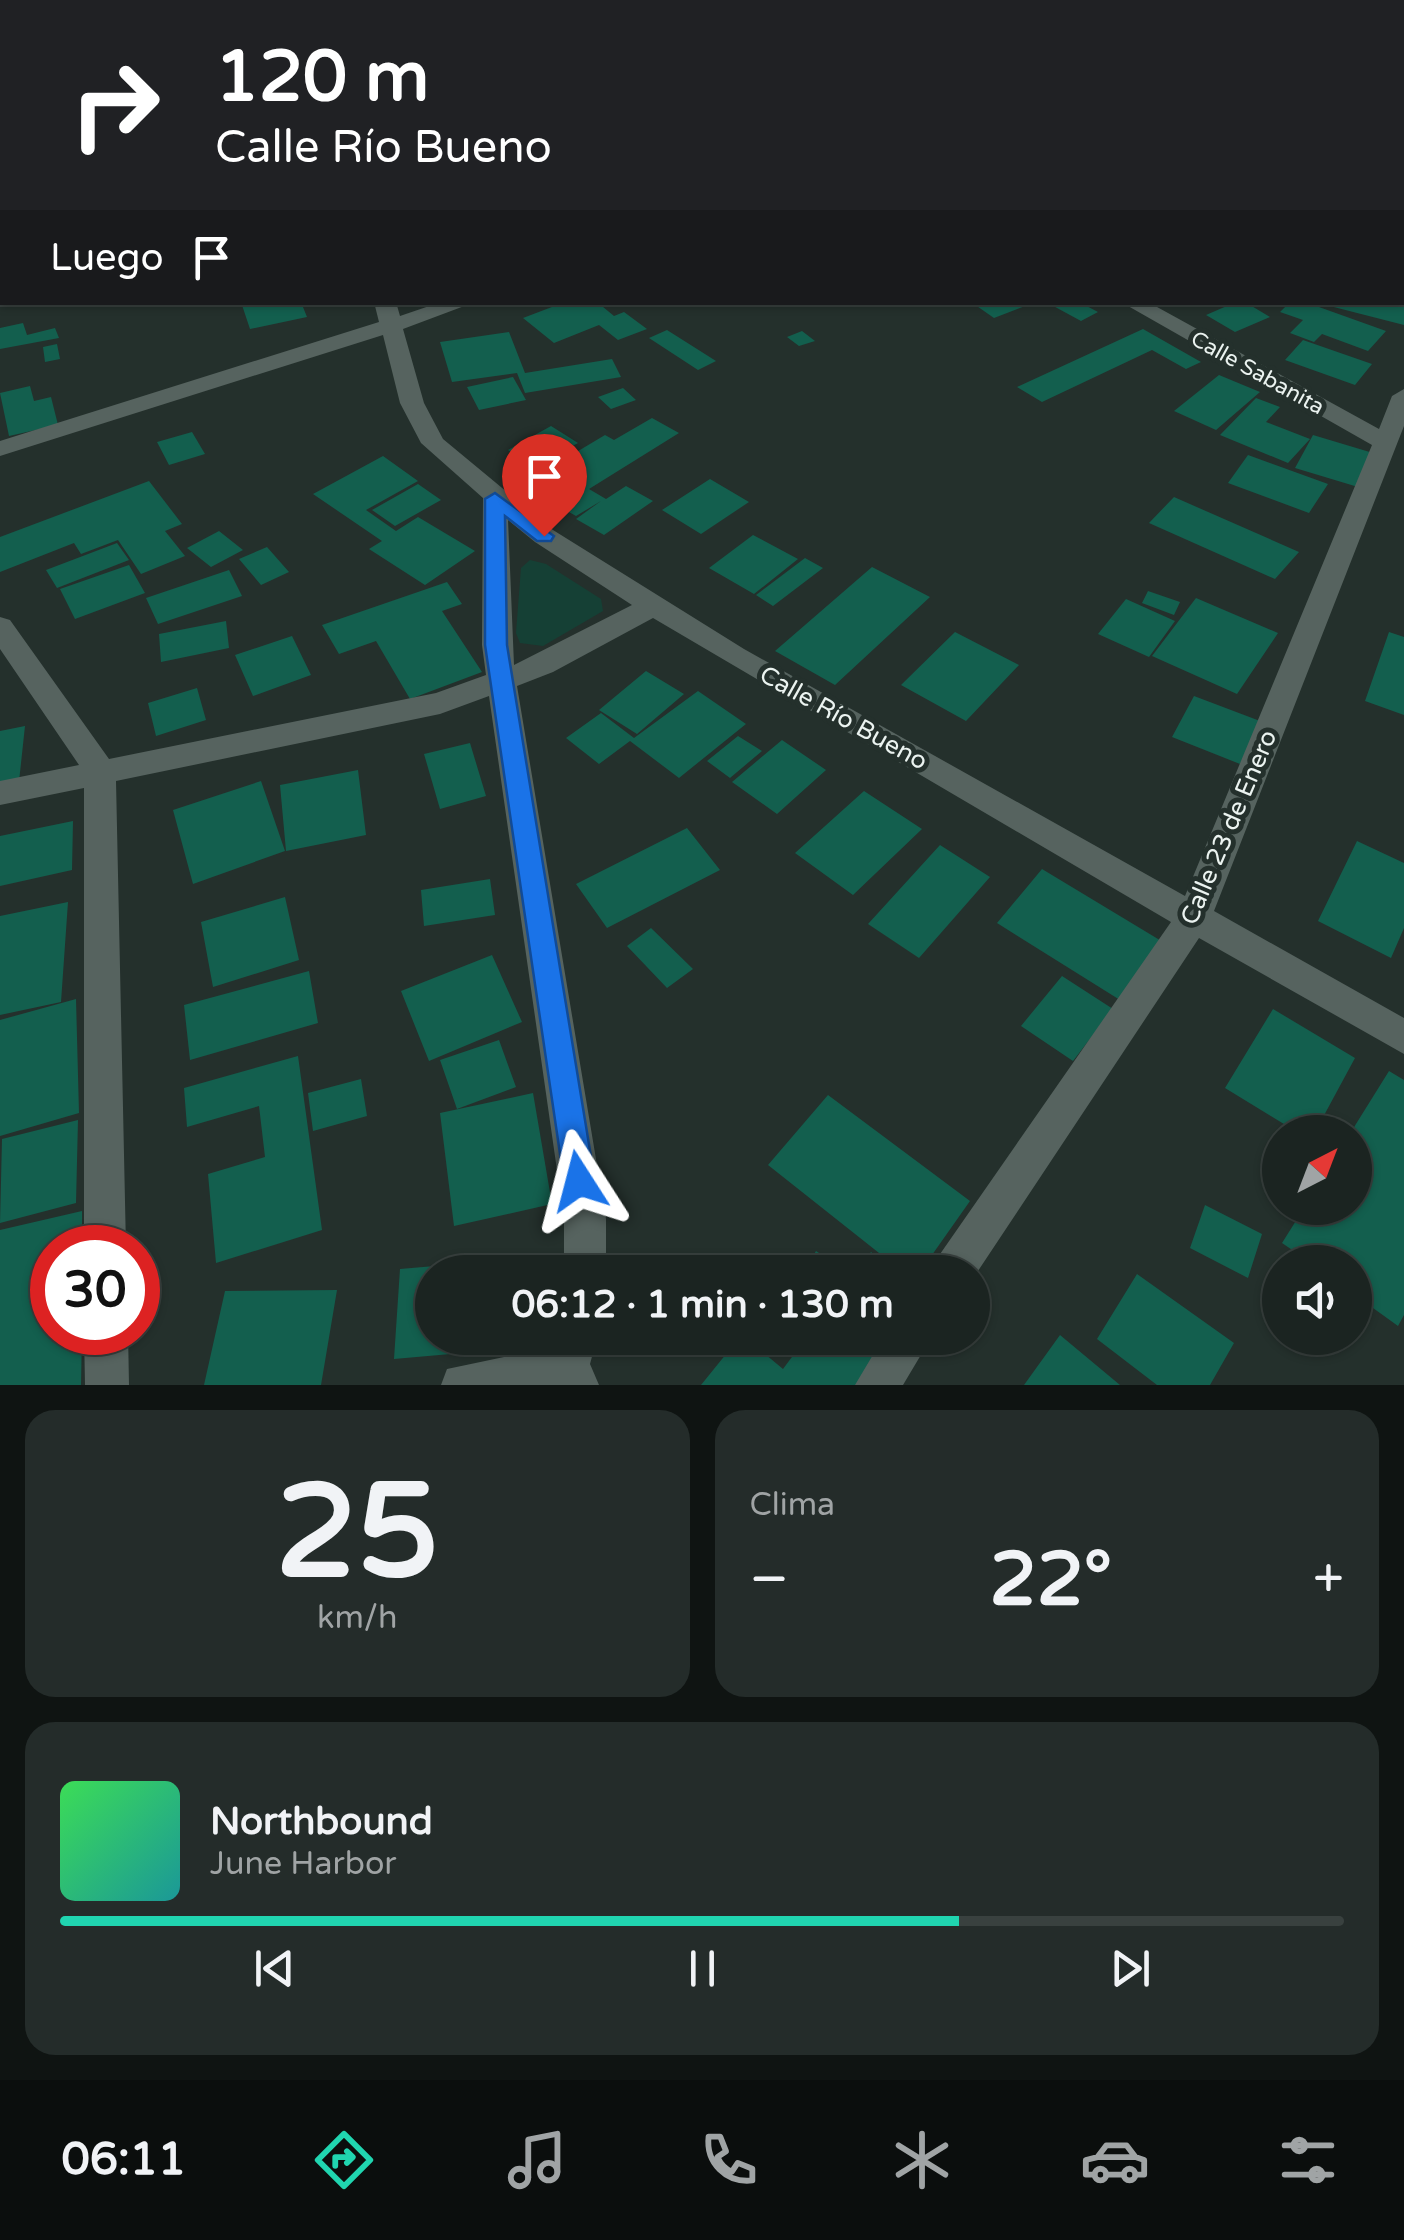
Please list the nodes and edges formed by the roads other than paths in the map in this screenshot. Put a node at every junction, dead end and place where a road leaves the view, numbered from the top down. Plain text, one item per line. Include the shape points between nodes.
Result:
1 (447, 305) edge
2 (1135, 305) edge
3 (389, 315) edge
4 (1404, 396) edge
5 (1386, 442) junction
6 (0, 448) edge
7 (495, 499) junction
8 (652, 606) junction
9 (0, 627) edge
10 (501, 684) junction
11 (100, 771) junction
12 (0, 794) edge
13 (1194, 917) junction
14 (1404, 1037) edge
15 (105, 1225) edge
16 (585, 1255) edge
17 (965, 1255) edge
18 (106, 1355) edge
19 (897, 1355) edge
20 (573, 1363) edge
21 (107, 1385) edge
22 (463, 1385) edge
23 (877, 1385) edge

1 - 3 street
2 - 5 street, Calle Sabanita
3 - 6 street
3 - 7 street, Calle Río Bueno via 412,403 433,443
4 - 5 street, Calle 23 de Enero
5 - 13 street, Calle 23 de Enero
7 - 8 street, Calle Río Bueno
7 - 10 street
8 - 10 street
8 - 13 street, Calle Río Bueno
9 - 11 street
10 - 11 street via 440,703
10 - 16 street via 585,1219
11 - 12 street
11 - 15 street
13 - 14 street, Calle Río Bueno
13 - 17 street, Calle 23 de Enero
18 - 21 street
19 - 23 street
20 - 22 street

